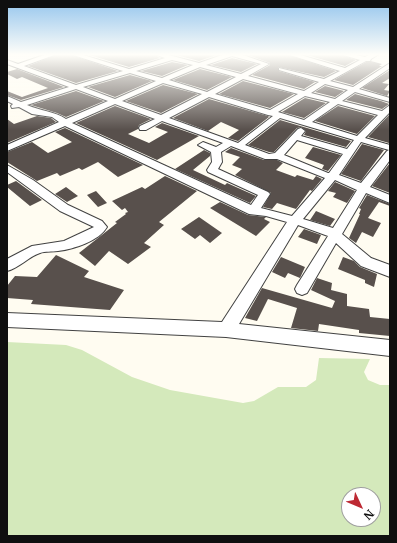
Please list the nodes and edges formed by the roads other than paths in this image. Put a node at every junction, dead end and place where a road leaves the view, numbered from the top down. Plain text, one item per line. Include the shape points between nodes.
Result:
1 (58, 79) edge
2 (100, 79) edge
3 (159, 79) edge
4 (168, 79) edge
5 (183, 79) edge
6 (238, 79) edge
7 (256, 79) edge
8 (319, 79) edge
9 (328, 79) edge
10 (369, 79) edge
11 (164, 81) junction
12 (325, 81) junction
13 (173, 84) junction
14 (78, 86) junction
15 (354, 90) junction
16 (305, 93) junction
17 (210, 95) junction
18 (7, 98) edge
19 (390, 100) edge
20 (118, 101) junction
21 (338, 101) junction
22 (21, 104) junction
23 (7, 108) edge
24 (386, 110) edge
25 (275, 114) junction
26 (163, 118) junction
27 (66, 123) junction
28 (307, 123) junction
29 (143, 128) dead end
30 (295, 137) junction
31 (359, 139) junction
32 (234, 144) junction
33 (202, 145) dead end
34 (7, 148) edge
35 (390, 148) edge
36 (216, 151) junction
37 (349, 153) junction
38 (390, 153) edge
39 (278, 156) junction
40 (7, 168) edge
41 (332, 177) junction
42 (364, 187) junction
43 (390, 198) edge
44 (253, 212) junction
45 (295, 220) junction
46 (334, 234) junction
47 (7, 266) edge
48 (390, 271) edge
49 (302, 289) dead end
50 (7, 320) edge
51 (226, 330) junction
52 (390, 348) edge

1 - 14 street
2 - 14 street
3 - 11 street
4 - 11 street
5 - 13 street
6 - 17 street
7 - 16 street
8 - 12 street
9 - 12 street
10 - 15 street
11 - 13 street
11 - 20 street
12 - 15 street
12 - 16 street
13 - 17 street
14 - 20 street
14 - 22 street
15 - 19 street
15 - 21 street
16 - 21 street
16 - 25 street
17 - 25 street
17 - 26 street
18 - 22 street
20 - 26 street
20 - 27 street
21 - 24 street
21 - 28 street
22 - 23 street
22 - 27 street via 35,112 54,115
24 - 31 street
25 - 28 street
25 - 32 street
26 - 29 street
26 - 32 street
27 - 34 street
27 - 44 street
28 - 30 street
28 - 31 street
30 - 37 street
30 - 39 street
31 - 35 street
31 - 37 street
32 - 36 street
32 - 39 street via 268,157
33 - 36 street
36 - 44 street via 217,162 212,170 264,194
37 - 41 street
38 - 42 street
39 - 41 street
40 - 47 street via 64,208 101,227 94,233 62,246 39,248
41 - 42 street
41 - 45 street
42 - 43 street
42 - 46 street
44 - 45 street via 266,212
45 - 46 street
45 - 51 street
46 - 48 street via 366,262
46 - 49 street
50 - 51 street
51 - 52 street

